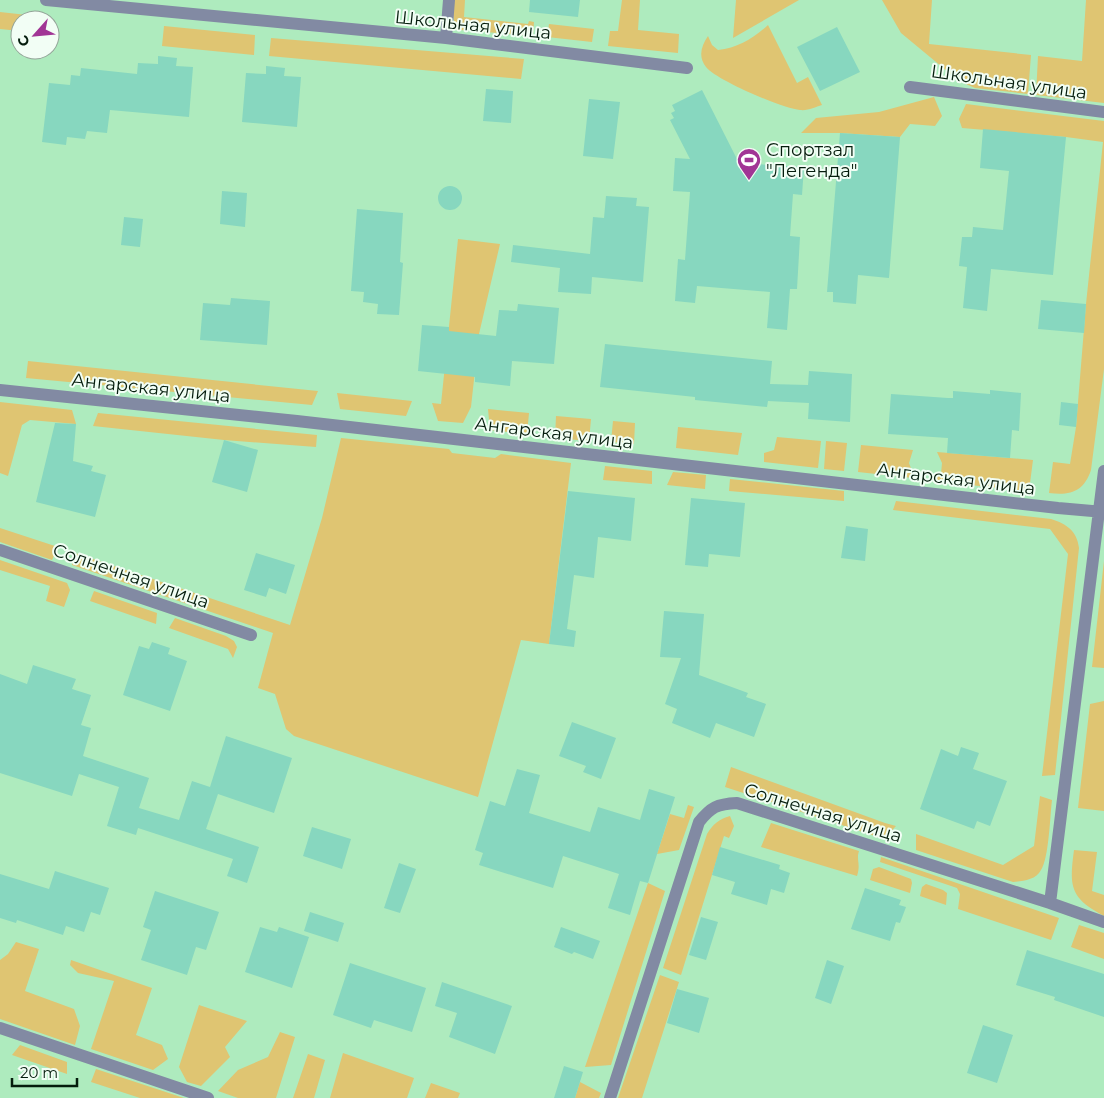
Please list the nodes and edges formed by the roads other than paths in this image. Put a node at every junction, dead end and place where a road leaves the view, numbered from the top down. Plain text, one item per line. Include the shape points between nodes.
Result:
1 (46, 0) edge
2 (449, 0) edge
3 (446, 38) junction
4 (687, 68) dead end
5 (910, 87) dead end
6 (1104, 112) edge
7 (0, 390) edge
8 (1104, 471) edge
9 (1102, 511) edge
10 (0, 550) edge
11 (251, 635) dead end
12 (1050, 903) junction
13 (1104, 922) edge
14 (0, 1028) edge
15 (208, 1098) edge
16 (610, 1098) edge

1 - 3 street, Школьная улица
2 - 3 street
3 - 4 street, Школьная улица
5 - 6 street, Школьная улица
7 - 9 street, Ангарская улица
8 - 9 street
9 - 12 street
10 - 11 street, Солнечная улица
12 - 13 street, Солнечная улица
12 - 16 street, Солнечная улица via 736,803 721,804 699,822
14 - 15 street

